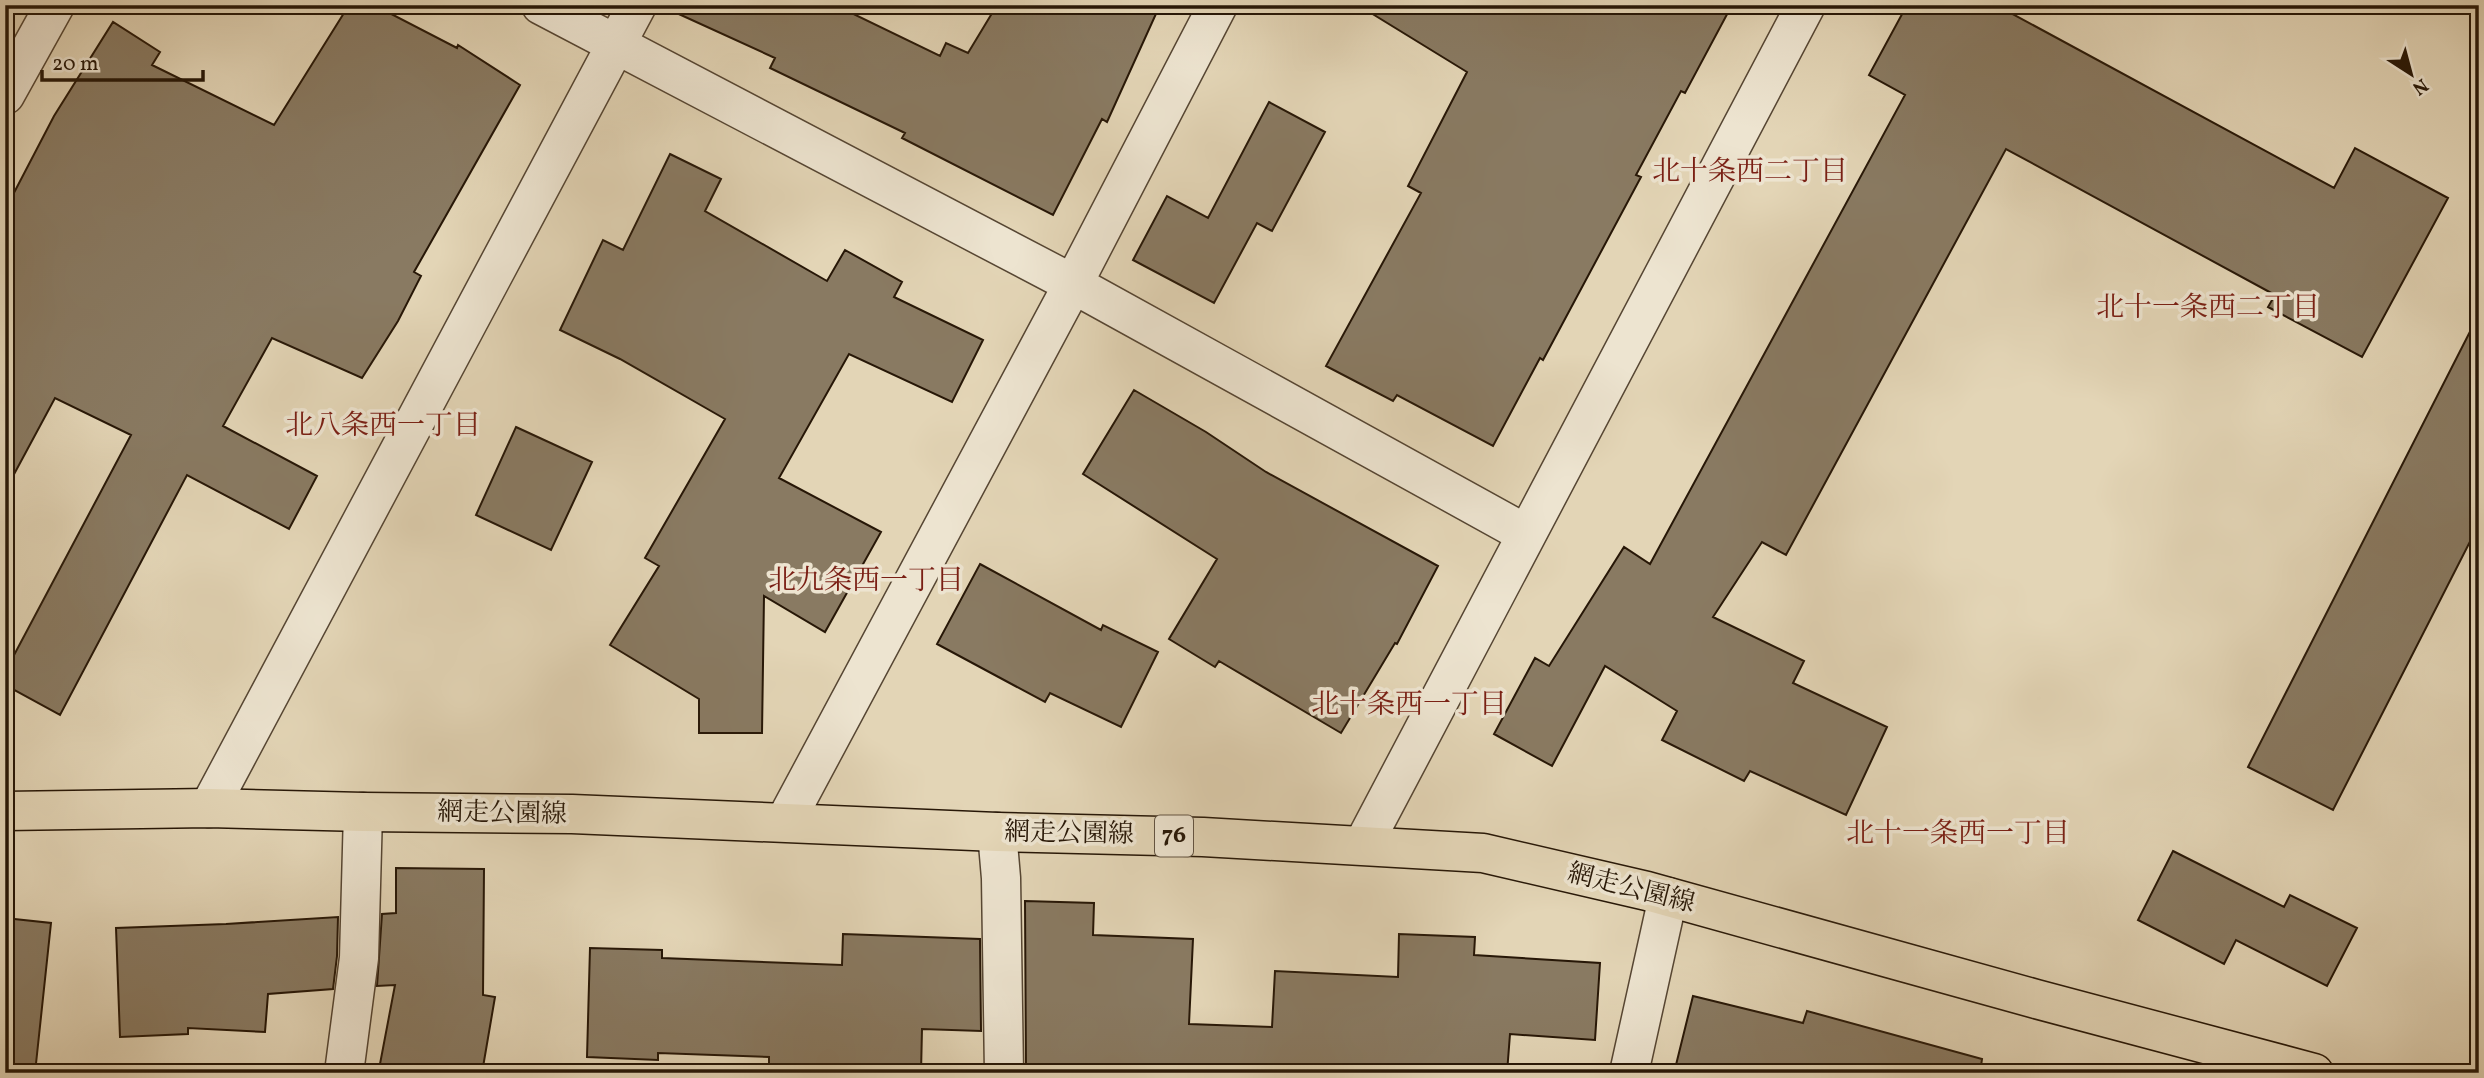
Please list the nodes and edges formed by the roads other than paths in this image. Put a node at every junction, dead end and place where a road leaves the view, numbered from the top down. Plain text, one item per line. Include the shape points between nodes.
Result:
1 (55, 5) edge
2 (541, 5) edge
3 (637, 5) edge
4 (1218, 5) edge
5 (1806, 5) edge
6 (616, 45) junction
7 (5, 95) edge
8 (1073, 284) junction
9 (1526, 534) junction
10 (209, 808) junction
11 (5, 811) edge
12 (363, 812) junction
13 (785, 822) junction
14 (997, 832) junction
15 (1363, 845) junction
16 (1668, 897) junction
17 (344, 1073) edge
18 (1004, 1073) edge
19 (1629, 1073) edge
20 (2314, 1073) edge

1 - 7 street
2 - 6 street
3 - 6 street
4 - 8 street
5 - 9 street
6 - 8 street
6 - 10 street
8 - 9 street
8 - 13 street
9 - 15 street
10 - 11 main road, 網走公園線 / 76
10 - 12 main road, 網走公園線 / 76
12 - 13 main road, 網走公園線 / 76
12 - 17 street via 359,958
13 - 14 main road, 網走公園線 / 76
14 - 15 main road, 網走公園線 / 76
14 - 18 street
15 - 16 main road, 網走公園線 / 76 via 1483,853
16 - 19 street
16 - 20 main road, 網走公園線 / 76

